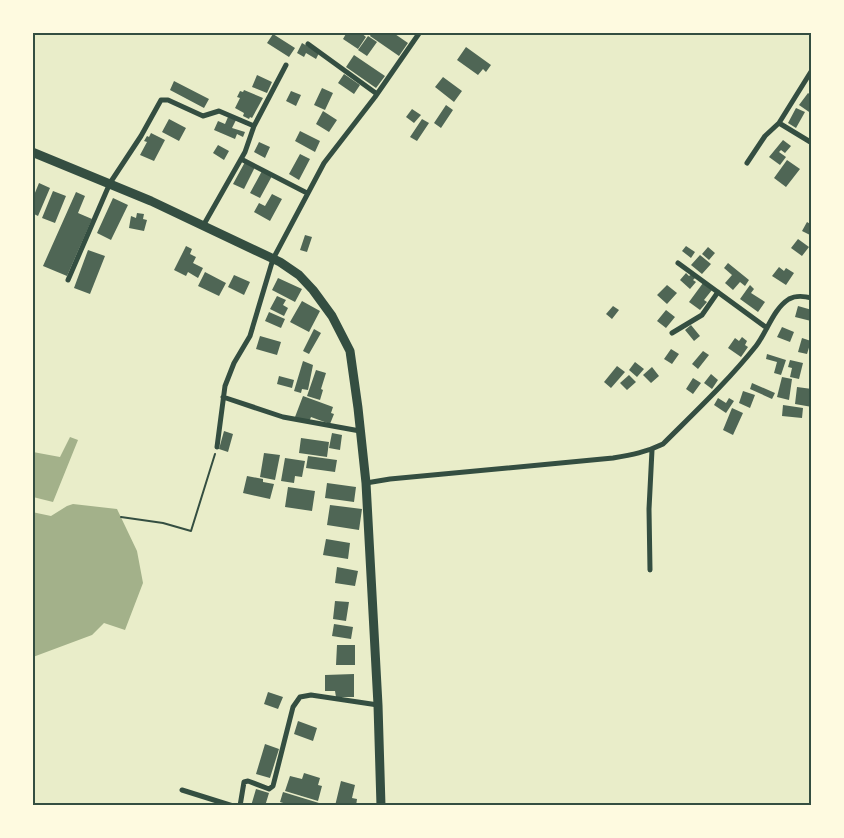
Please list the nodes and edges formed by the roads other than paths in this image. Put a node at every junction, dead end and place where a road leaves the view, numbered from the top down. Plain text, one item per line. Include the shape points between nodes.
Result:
1 (420, 32) edge
2 (308, 44) dead end
3 (286, 65) dead end
4 (812, 70) edge
5 (377, 94) junction
6 (779, 123) junction
7 (254, 126) junction
8 (812, 143) edge
9 (32, 152) edge
10 (242, 159) junction
11 (746, 163) dead end
12 (110, 183) junction
13 (307, 193) junction
14 (203, 226) junction
15 (273, 259) junction
16 (678, 263) dead end
17 (68, 280) dead end
18 (718, 292) junction
19 (812, 298) edge
20 (767, 328) junction
21 (672, 333) dead end
22 (223, 397) junction
23 (360, 431) junction
24 (217, 447) road end
25 (652, 450) junction
26 (366, 483) junction
27 (650, 570) dead end
28 (378, 705) junction
29 (182, 790) dead end
30 (233, 806) edge
31 (240, 806) edge
32 (381, 806) edge

1 - 5 street
2 - 5 street
3 - 7 street
4 - 6 street
5 - 13 street via 324,163
6 - 8 street
6 - 11 street via 765,136
7 - 10 street
7 - 12 street via 219,111 203,116 161,100
9 - 12 main road
10 - 13 street
10 - 14 street
12 - 14 main road
12 - 17 street
13 - 15 street
14 - 15 main road
15 - 22 street via 250,336 234,363
15 - 23 main road via 299,275 313,290 332,316 350,351
16 - 18 street
18 - 20 street
18 - 21 street via 702,315
19 - 20 street via 796,296 789,299
20 - 25 street via 730,378 663,444
22 - 23 street via 283,417
22 - 24 street
23 - 26 main road
25 - 26 street via 613,458
25 - 27 street
26 - 28 main road
28 - 31 street via 311,694 300,697 293,707 273,786 269,789 244,782
28 - 32 main road
29 - 30 street

